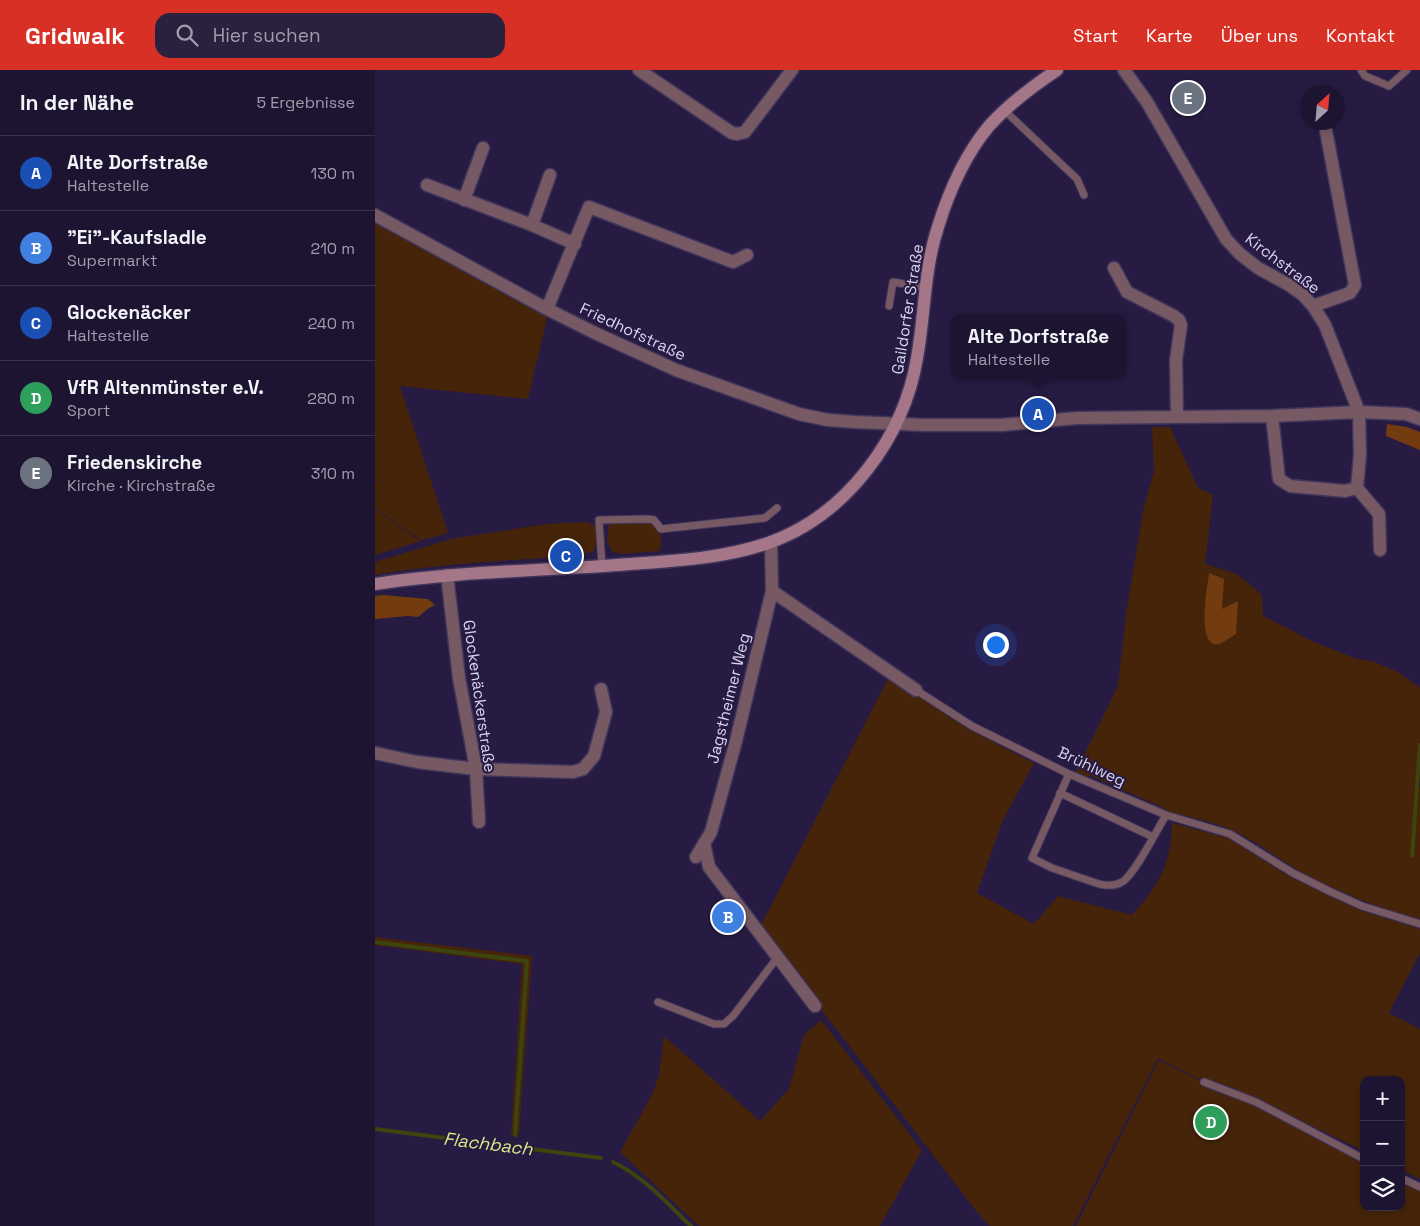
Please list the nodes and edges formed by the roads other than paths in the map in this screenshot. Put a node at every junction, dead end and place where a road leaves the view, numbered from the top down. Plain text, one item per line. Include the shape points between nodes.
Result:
1 (639, 70) edge
2 (793, 70) edge
3 (1057, 70) edge
4 (1124, 70) edge
5 (1361, 70) edge
6 (1407, 70) edge
7 (1005, 110) junction
8 (1326, 131) dead end
9 (483, 148) dead end
10 (550, 175) dead end
11 (427, 185) dead end
12 (1084, 195) dead end
13 (465, 200) junction
14 (375, 215) edge
15 (532, 225) junction
16 (575, 244) junction
17 (747, 255) dead end
18 (1114, 268) dead end
19 (926, 288) junction
20 (889, 306) dead end
21 (1313, 306) junction
22 (547, 309) junction
23 (1359, 412) junction
24 (1177, 416) junction
25 (1272, 416) junction
26 (1420, 419) edge
27 (895, 424) junction
28 (1357, 488) junction
29 (777, 508) dead end
30 (771, 542) junction
31 (1381, 550) dead end
32 (602, 566) junction
33 (447, 575) junction
34 (375, 584) edge
35 (772, 591) junction
36 (601, 689) dead end
37 (917, 690) joint
38 (375, 753) edge
39 (476, 769) junction
40 (1069, 774) junction
41 (1061, 793) junction
42 (1166, 815) junction
43 (479, 822) dead end
44 (1153, 838) junction
45 (704, 843) junction
46 (696, 857) dead end
47 (1420, 924) edge
48 (777, 958) junction
49 (658, 1002) dead end
50 (815, 1006) dead end
51 (1204, 1082) dead end
52 (1360, 1157) edge
53 (1405, 1180) edge
54 (1420, 1187) edge

1 - 2 street via 737,134 745,132
3 - 7 main road, Gaildorfer Straße
4 - 21 street, Kirchstraße via 1147,102 1226,239 1258,268 1289,285
5 - 6 lane via 1365,76 1389,86
7 - 12 lane via 1077,179
7 - 19 main road, Gaildorfer Straße via 989,126 955,181 937,228
8 - 21 street via 1355,285 1350,293
9 - 13 street
10 - 15 street
11 - 13 street
13 - 15 street
14 - 22 street, Friedhofstraße
15 - 16 street
16 - 17 street via 589,207 733,262
16 - 22 street
18 - 24 street via 1127,292 1179,320
19 - 20 lane via 893,282
19 - 27 main road, Gaildorfer Straße via 917,360 908,395
21 - 23 street, Kirchstraße via 1325,325
22 - 27 street, Friedhofstraße via 676,370 799,414 828,420
23 - 25 street, Friedhofstraße
23 - 26 street via 1406,414
23 - 28 street
24 - 25 street, Friedhofstraße
24 - 27 street, Friedhofstraße via 1077,418 1001,425
25 - 28 street via 1279,479 1290,486 1345,491
27 - 30 main road, Gaildorfer Straße via 882,449 845,494 801,528
28 - 31 street via 1379,514
29 - 32 lane via 765,518 661,530 648,519 599,520
30 - 32 main road, Gaildorfer Straße via 730,553
30 - 35 street, Jagstheimer Weg
32 - 33 main road, Gaildorfer Straße
33 - 34 main road, Gaildorfer Straße
33 - 39 street, Glockenäckerstraße via 459,678
35 - 37 street, Brühlweg
35 - 45 street, Jagstheimer Weg via 736,741 711,832
36 - 39 street via 606,712 594,756 583,769 573,772
37 - 40 lane, Brühlweg via 972,726
38 - 39 street
39 - 43 street, Glockenäckerstraße
40 - 41 lane
40 - 42 lane, Brühlweg
41 - 44 lane
41 - 44 lane via 1032,858 1052,868 1099,884 1121,883
42 - 44 lane
42 - 47 lane, Brühlweg via 1230,834 1329,891 1362,906
45 - 46 street, Jagstheimer Weg
45 - 48 street via 709,867
48 - 49 lane via 724,1024 714,1024
48 - 50 street
51 - 52 lane via 1256,1102
53 - 54 lane

